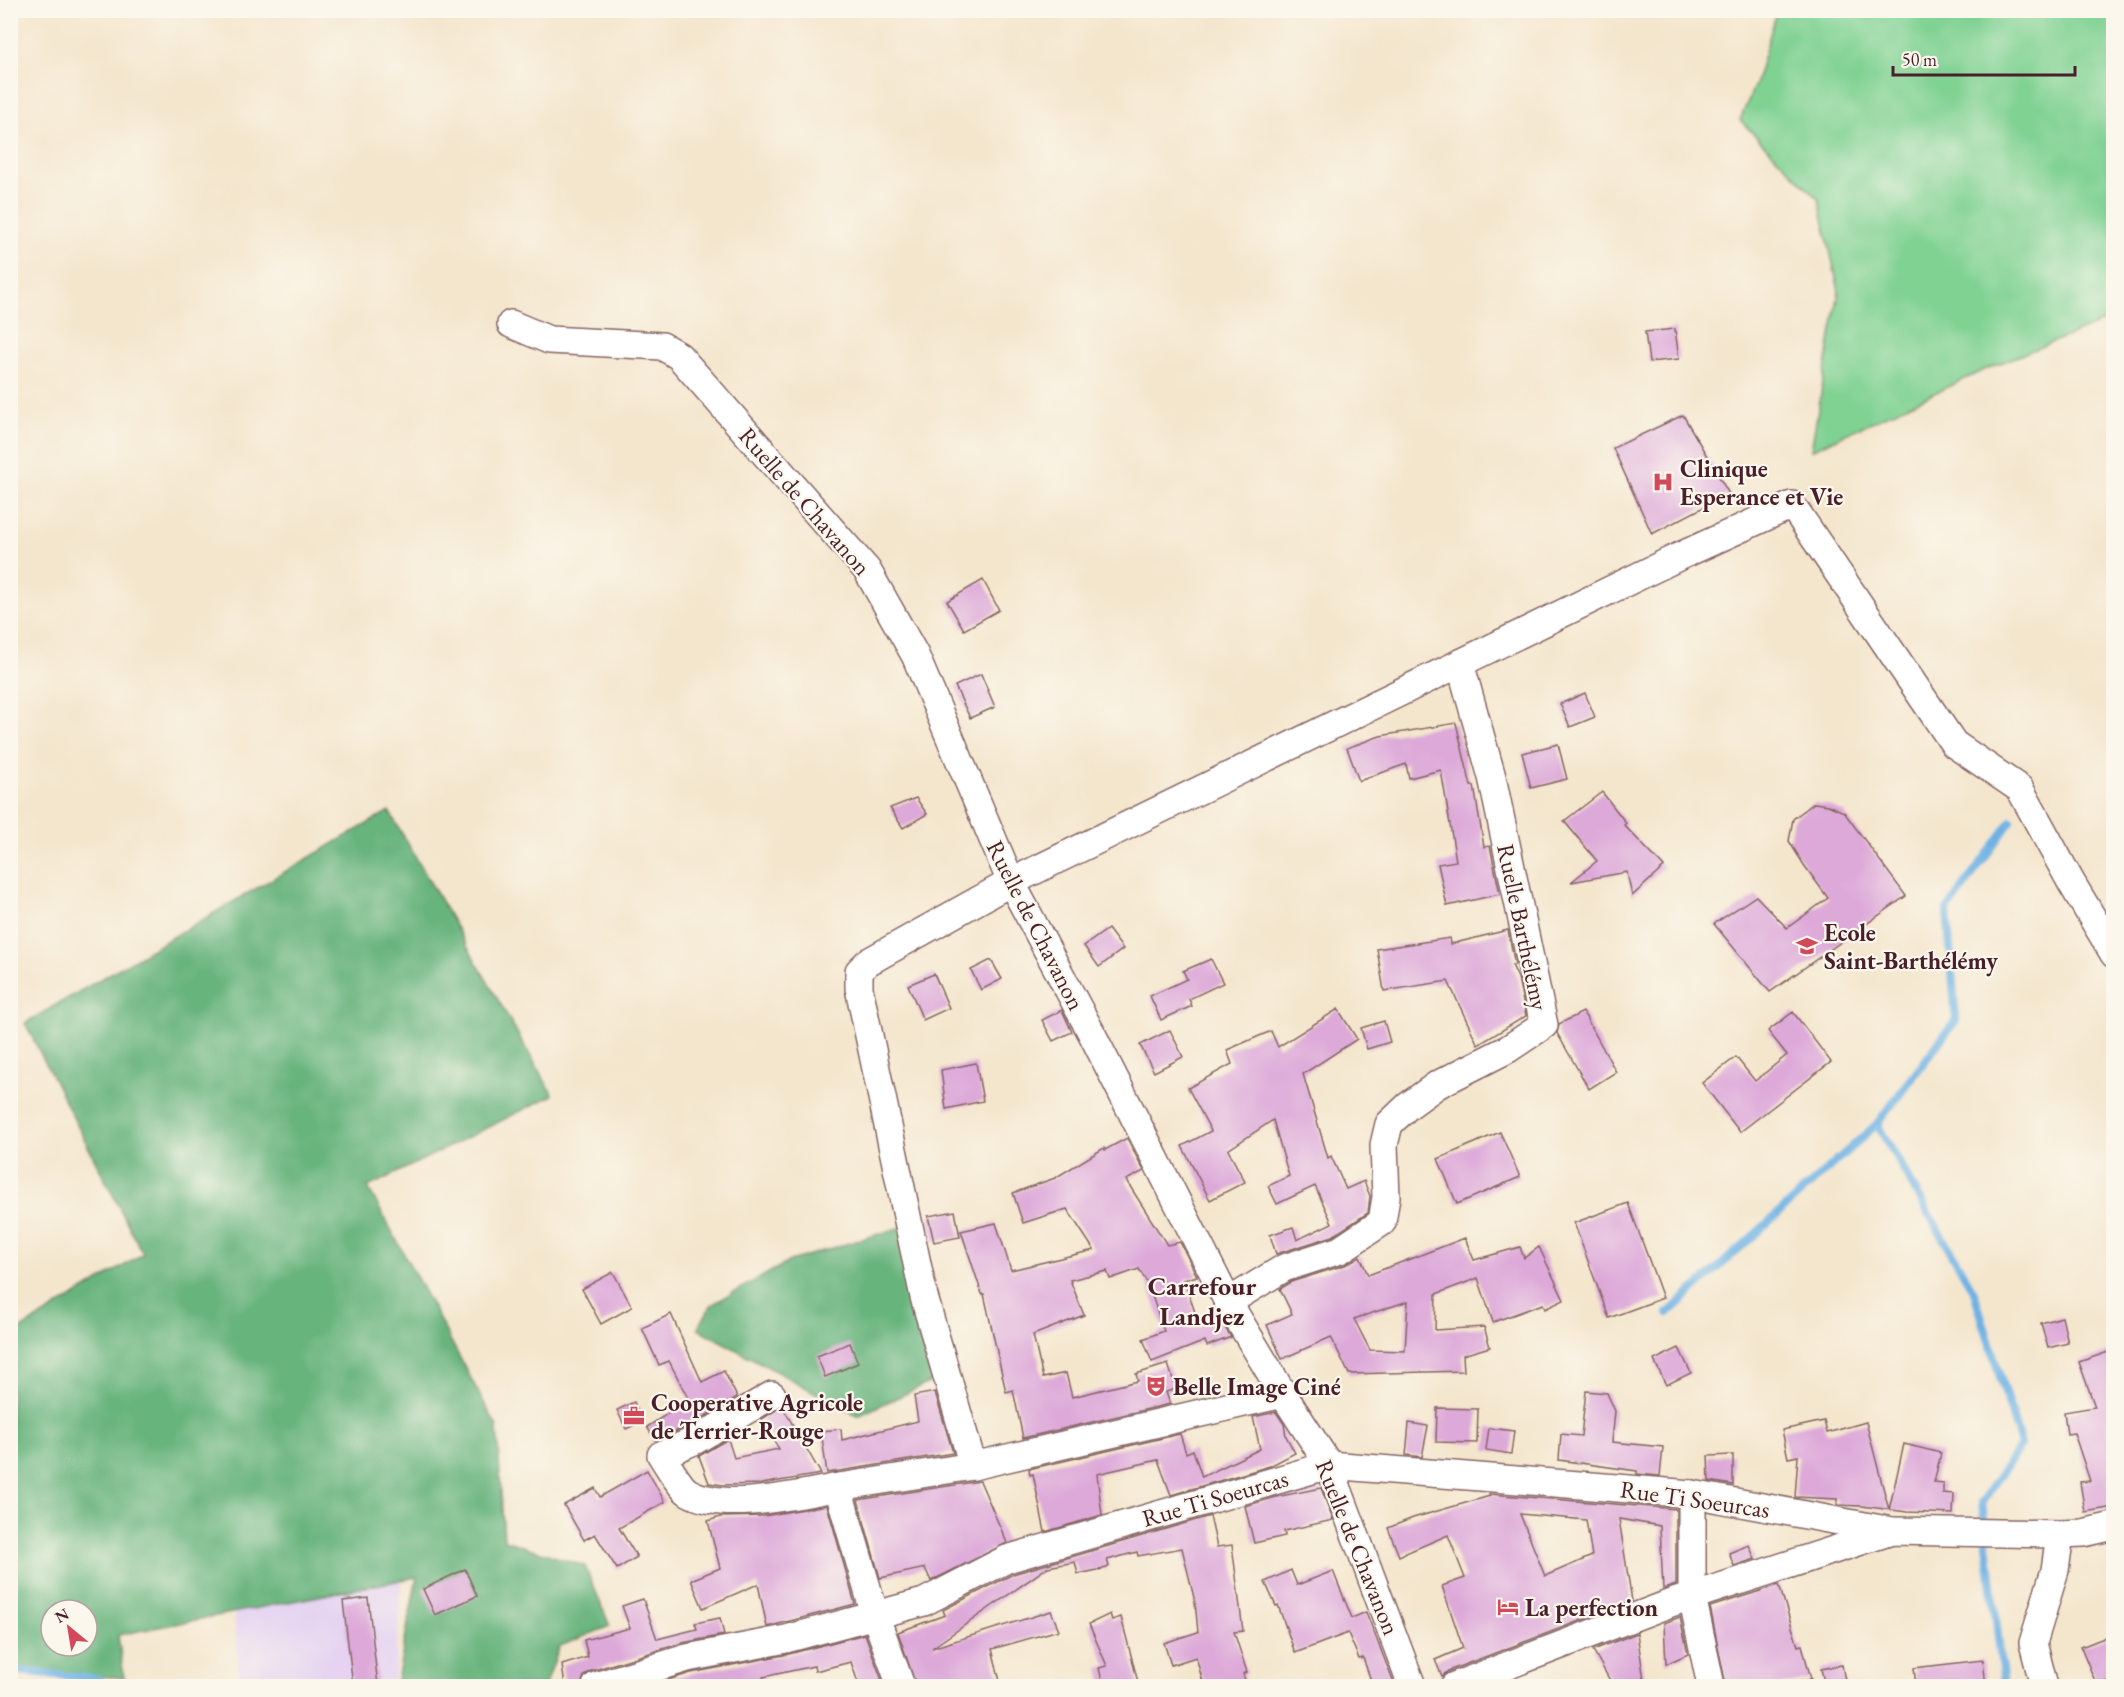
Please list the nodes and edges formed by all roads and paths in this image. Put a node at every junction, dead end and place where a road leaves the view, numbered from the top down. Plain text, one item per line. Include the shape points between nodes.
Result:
1 (512, 324) dead end
2 (1460, 663) junction
3 (1011, 882) junction
4 (2114, 954) edge
5 (1228, 1302) junction
6 (1283, 1394) junction
7 (772, 1395) dead end
8 (1329, 1465) junction
9 (973, 1466) junction
10 (839, 1487) junction
11 (1692, 1494) junction
12 (2114, 1526) edge
13 (1892, 1531) junction
14 (2073, 1534) junction
15 (1692, 1596) junction
16 (875, 1615) junction
17 (596, 1686) edge
18 (902, 1686) edge
19 (1412, 1686) edge
20 (1454, 1686) edge
21 (1712, 1686) edge
22 (2044, 1686) edge

1 - 3 street, Ruelle de Chavanon via 549,340 654,345 679,356 867,570 915,655
2 - 3 street
2 - 4 street via 1792,505 1954,744 2020,789
2 - 5 street, Ruelle Barthélémy via 1492,777 1544,1025 1508,1049 1437,1085 1389,1124 1384,1145 1386,1197 1382,1222 1340,1250 1284,1268
3 - 5 street, Ruelle de Chavanon
3 - 9 street via 868,962 859,971 859,988 924,1297
5 - 6 street, Ruelle de Chavanon
6 - 8 street, Ruelle de Chavanon
6 - 9 street
7 - 10 street via 696,1440 661,1455 686,1491 715,1502 782,1498
8 - 11 street, Rue Ti Soeurcas
8 - 16 street, Rue Ti Soeurcas via 1007,1559 924,1602
8 - 19 street, Ruelle de Chavanon
9 - 10 street
10 - 16 street
11 - 13 street, Rue Ti Soeurcas
11 - 15 street
12 - 14 street
13 - 14 street
13 - 15 street
14 - 22 street via 2055,1570 2033,1643
15 - 20 street
15 - 21 street
16 - 17 street, Rue Ti Soeurcas via 786,1639 687,1658
16 - 18 street

